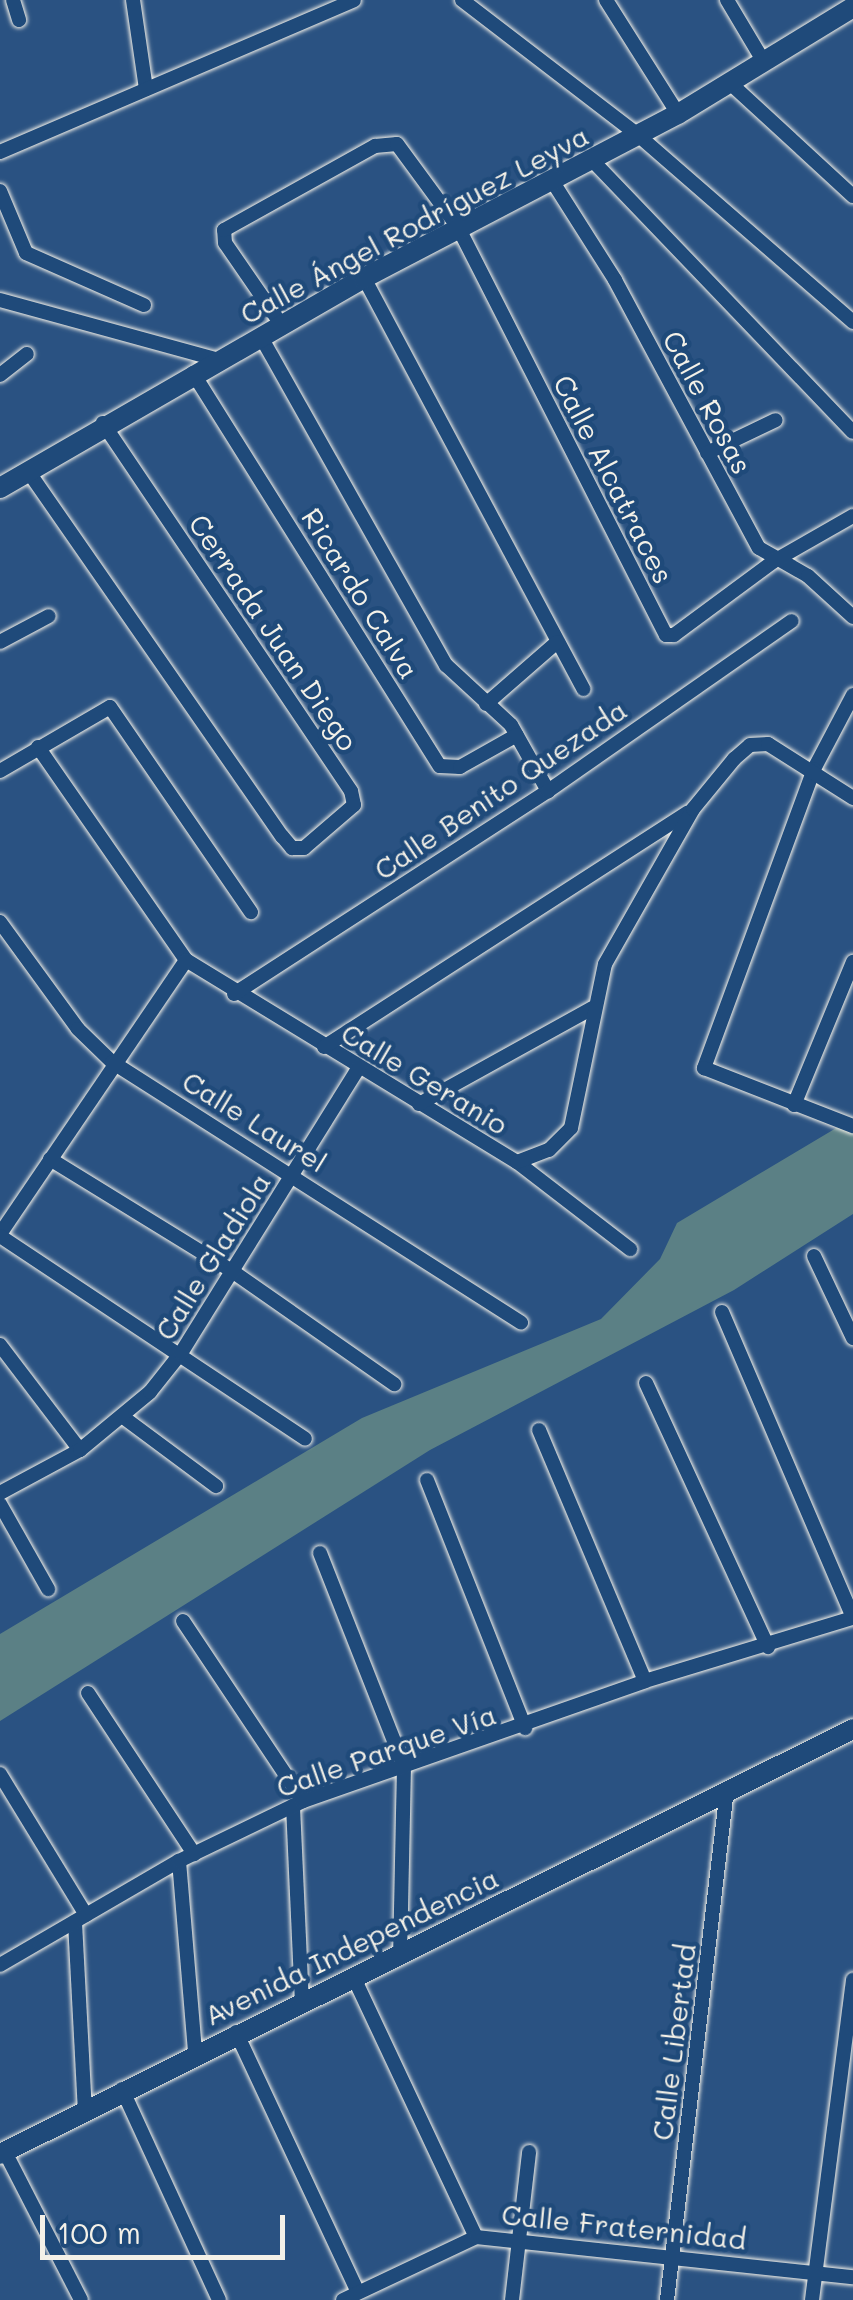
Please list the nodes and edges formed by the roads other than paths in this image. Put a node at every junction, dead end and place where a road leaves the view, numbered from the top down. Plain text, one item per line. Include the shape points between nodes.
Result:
1 (14, 0) edge
2 (133, 0) edge
3 (354, 0) edge
4 (462, 0) edge
5 (606, 0) edge
6 (727, 0) edge
7 (852, 4) edge
8 (19, 20) dead end
9 (764, 62) junction
10 (730, 83) junction
11 (146, 90) junction
12 (678, 114) junction
13 (638, 135) junction
14 (0, 152) edge
15 (590, 159) junction
16 (551, 179) junction
17 (0, 191) edge
18 (853, 196) edge
19 (458, 227) junction
20 (364, 278) junction
21 (0, 300) edge
22 (144, 305) dead end
23 (853, 322) edge
24 (283, 327) junction
25 (261, 338) junction
26 (27, 354) dead end
27 (219, 360) junction
28 (193, 373) junction
29 (0, 374) edge
30 (776, 420) dead end
31 (103, 423) junction
32 (853, 432) edge
33 (707, 453) junction
34 (28, 471) junction
35 (0, 488) edge
36 (853, 516) edge
37 (774, 560) junction
38 (846, 600) edge
39 (50, 616) dead end
40 (853, 617) edge
41 (792, 621) dead end
42 (0, 642) edge
43 (556, 642) junction
44 (583, 689) dead end
45 (853, 695) edge
46 (486, 704) junction
47 (517, 734) junction
48 (38, 747) junction
49 (814, 769) junction
50 (0, 771) edge
51 (548, 791) junction
52 (853, 798) edge
53 (692, 809) junction
54 (251, 912) dead end
55 (0, 922) edge
56 (186, 960) junction
57 (853, 962) edge
58 (234, 994) junction
59 (592, 1008) junction
60 (324, 1046) junction
61 (112, 1062) junction
62 (359, 1067) junction
63 (419, 1104) junction
64 (794, 1105) junction
65 (853, 1126) edge
66 (50, 1159) junction
67 (516, 1162) junction
68 (294, 1174) junction
69 (0, 1235) edge
70 (630, 1249) dead end
71 (814, 1256) dead end
72 (232, 1271) junction
73 (722, 1312) dead end
74 (521, 1323) dead end
75 (853, 1338) edge
76 (0, 1345) edge
77 (181, 1353) junction
78 (646, 1383) dead end
79 (394, 1384) dead end
80 (124, 1418) junction
81 (539, 1430) dead end
82 (305, 1439) dead end
83 (80, 1450) junction
84 (427, 1480) dead end
85 (216, 1486) dead end
86 (0, 1493) edge
87 (0, 1504) edge
88 (320, 1552) dead end
89 (48, 1588) dead end
90 (853, 1618) edge
91 (184, 1622) dead end
92 (768, 1647) junction
93 (645, 1682) junction
94 (88, 1693) dead end
95 (525, 1728) junction
96 (853, 1730) edge
97 (404, 1766) junction
98 (0, 1774) edge
99 (727, 1789) junction
100 (298, 1803) junction
101 (186, 1858) junction
102 (81, 1919) junction
103 (400, 1954) junction
104 (0, 1965) edge
105 (354, 1978) junction
106 (853, 1980) edge
107 (302, 2001) junction
108 (236, 2032) junction
109 (196, 2052) junction
110 (122, 2088) junction
111 (85, 2110) junction
112 (529, 2152) dead end
113 (3, 2153) edge
114 (476, 2238) junction
115 (520, 2240) junction
116 (673, 2255) junction
117 (816, 2271) junction
118 (853, 2277) edge
119 (358, 2292) junction
120 (81, 2300) edge
121 (219, 2300) edge
122 (342, 2300) edge
123 (512, 2300) edge
124 (667, 2300) edge
125 (812, 2300) edge

1 - 8 street
2 - 11 street
3 - 11 street
4 - 13 street
5 - 12 street
6 - 9 street
7 - 9 street, Calle Ángel Rodríguez Leyva
9 - 10 street, Calle Ángel Rodríguez Leyva
10 - 12 street, Calle Ángel Rodríguez Leyva
10 - 18 street
11 - 14 street
12 - 13 street, Calle Ángel Rodríguez Leyva
13 - 15 street, Calle Ángel Rodríguez Leyva
13 - 23 street
15 - 16 street, Calle Ángel Rodríguez Leyva
15 - 32 street
16 - 19 street, Calle Ángel Rodríguez Leyva
16 - 33 street, Calle Rosas via 615,280
17 - 22 street via 26,253
19 - 20 street, Calle Ángel Rodríguez Leyva
19 - 24 street via 396,144 374,146 224,230 225,243
19 - 37 street, Calle Alcatraces via 666,634 674,636
20 - 24 street, Calle Ángel Rodríguez Leyva
20 - 43 street
21 - 27 street
24 - 25 street, Calle Ángel Rodríguez Leyva
25 - 27 street, Calle Ángel Rodríguez Leyva
25 - 46 street via 446,665
26 - 29 street
27 - 28 street, Calle Ángel Rodríguez Leyva
28 - 31 street, Calle Ángel Rodríguez Leyva
28 - 47 street, Ricardo Calva via 440,766 460,767
30 - 33 street
31 - 34 street, Calle Ángel Rodríguez Leyva
31 - 34 street, Cerrada Juan Diego via 350,791 354,805 347,814 304,848 292,848
33 - 37 street, Calle Rosas via 759,548
34 - 35 street, Calle Ángel Rodríguez Leyva
36 - 37 street
37 - 38 street, Calle Rosas
38 - 40 street, Calle Rosas
39 - 42 street
41 - 51 street, Calle Benito Quezada
43 - 44 street
43 - 46 street
45 - 49 street
46 - 47 street
47 - 51 street
48 - 50 street
48 - 54 street via 110,707
48 - 56 street, Calle Geranio
49 - 52 street
49 - 53 street via 768,744 750,745
49 - 64 street via 704,1068
51 - 58 street, Calle Benito Quezada
53 - 59 street via 630,912
53 - 60 street
55 - 61 street, Calle Laurel via 78,1029
56 - 58 street, Calle Geranio
56 - 61 street
57 - 64 street
58 - 60 street, Calle Geranio
59 - 63 street
59 - 67 street via 571,1128 549,1150
60 - 62 street, Calle Geranio
61 - 66 street
61 - 68 street, Calle Laurel
62 - 63 street, Calle Geranio
62 - 68 street, Calle Gladiola
63 - 67 street, Calle Geranio
64 - 65 street
66 - 69 street
66 - 72 street
67 - 70 street, Calle Geranio
68 - 72 street, Calle Gladiola
68 - 74 street, Calle Laurel
69 - 77 street
71 - 75 street
72 - 77 street, Calle Gladiola
72 - 79 street
73 - 90 street
76 - 83 street
77 - 80 street, Calle Gladiola
77 - 82 street
78 - 92 street
80 - 83 street, Calle Gladiola
80 - 85 street
81 - 93 street
83 - 86 street, Calle Gladiola
84 - 95 street
87 - 89 street
88 - 97 street
90 - 92 street, Calle Parque Vía
91 - 100 street
92 - 93 street, Calle Parque Vía
93 - 95 street, Calle Parque Vía
94 - 101 street
95 - 97 street, Calle Parque Vía
96 - 99 street, Avenida Independencia
97 - 100 street, Calle Parque Vía
97 - 103 street
98 - 102 street
99 - 103 street, Avenida Independencia
99 - 116 street, Calle Libertad
100 - 101 street, Calle Parque Vía
100 - 107 street
101 - 102 street, Calle Parque Vía
101 - 109 street
102 - 104 street, Calle Parque Vía
102 - 111 street
103 - 105 street, Avenida Independencia
105 - 107 street, Avenida Independencia
105 - 114 street
106 - 117 street
107 - 108 street, Avenida Independencia
108 - 109 street, Avenida Independencia
108 - 119 street
109 - 110 street, Avenida Independencia
110 - 111 street, Avenida Independencia
110 - 121 street
111 - 113 street, Avenida Independencia
112 - 115 street
113 - 120 street
114 - 115 street, Calle Fraternidad
114 - 119 street, Calle Fraternidad
115 - 116 street, Calle Fraternidad
115 - 123 street
116 - 117 street, Calle Fraternidad
116 - 124 street, Calle Libertad
117 - 118 street, Calle Fraternidad
117 - 125 street
119 - 122 street, Calle Fraternidad

